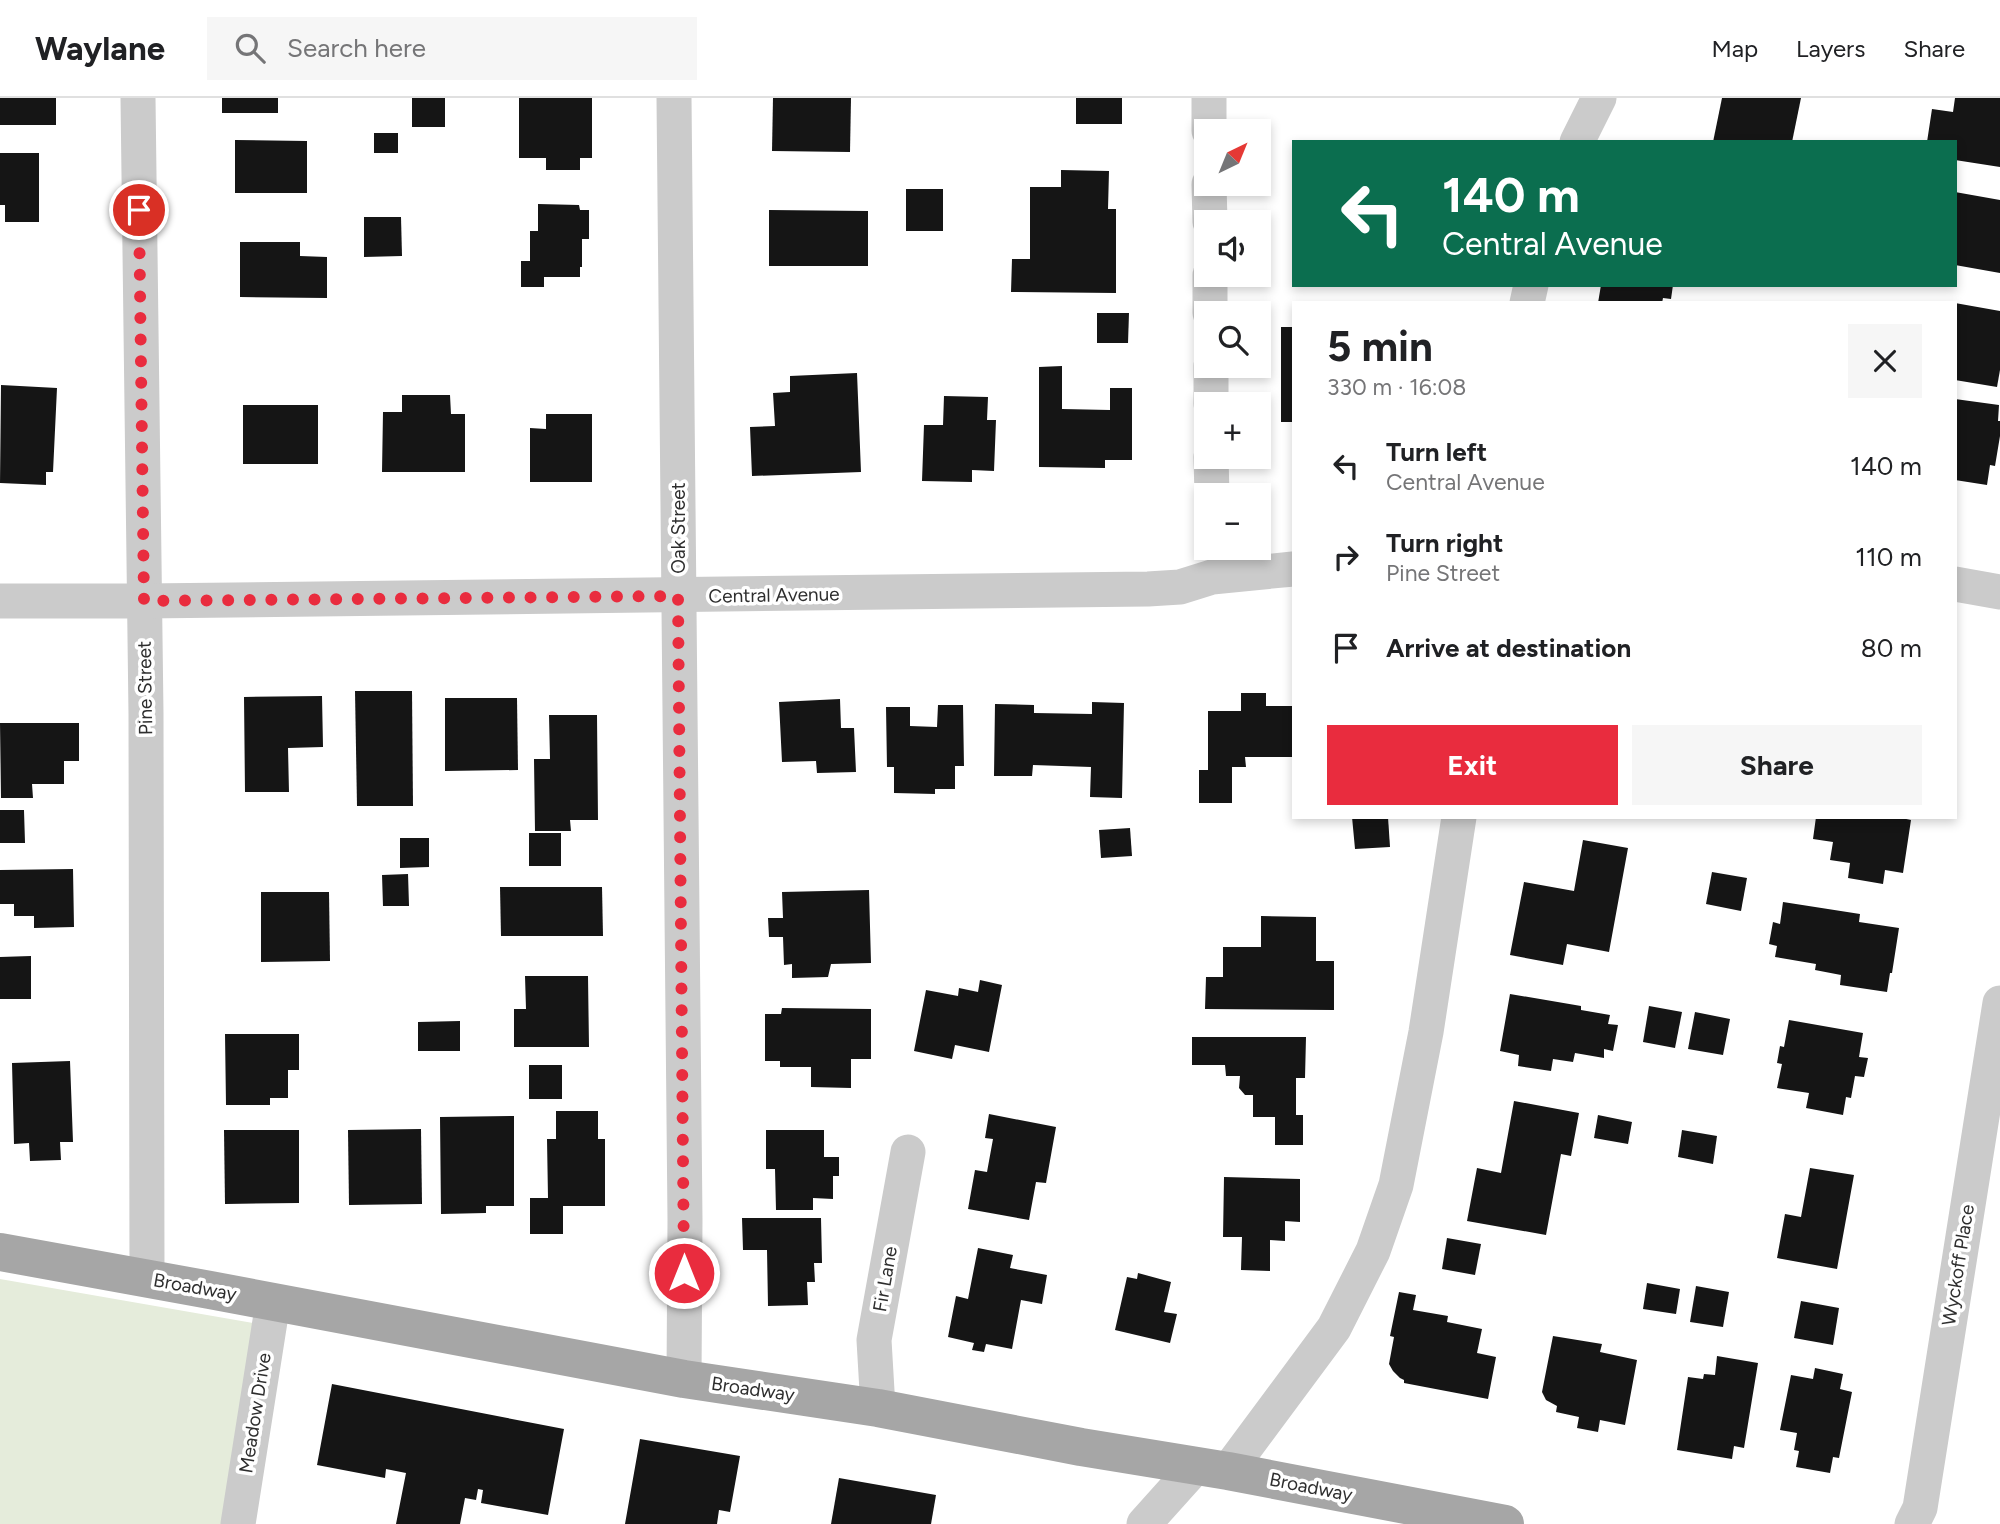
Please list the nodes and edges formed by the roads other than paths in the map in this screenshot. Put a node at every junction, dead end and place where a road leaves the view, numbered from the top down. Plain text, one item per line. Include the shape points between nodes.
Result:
1 (138, 98) edge
2 (674, 98) edge
3 (1209, 98) edge
4 (1599, 98) edge
5 (1209, 119) edge
6 (1578, 140) edge
7 (1212, 562) edge
8 (1292, 569) edge
9 (1957, 584) edge
10 (2000, 592) edge
11 (678, 596) junction
12 (0, 601) edge
13 (144, 601) junction
14 (1459, 819) edge
15 (2000, 1003) edge
16 (908, 1152) dead end
17 (0, 1252) edge
18 (147, 1278) junction
19 (272, 1301) junction
20 (684, 1379) junction
21 (878, 1408) junction
22 (1212, 1469) junction
23 (237, 1524) edge
24 (1144, 1524) edge
25 (1506, 1524) edge
26 (1912, 1524) edge

1 - 13 street, Pine Street
2 - 11 street, Oak Street
3 - 5 street
4 - 6 street
7 - 8 street, Central Avenue
7 - 11 street, Central Avenue via 1180,587 1149,589
9 - 10 street
11 - 13 street, Central Avenue
11 - 20 street, Oak Street
12 - 13 street, Central Avenue
13 - 18 street, Pine Street
14 - 22 street via 1426,1032 1396,1185 1373,1251 1334,1328
15 - 26 street, Wyckoff Place via 1920,1508
16 - 21 street, Fir Lane via 874,1340
17 - 18 main road, Broadway
18 - 19 main road, Broadway
19 - 20 main road, Broadway
19 - 23 street, Meadow Drive
20 - 21 main road, Broadway
21 - 22 main road, Broadway
22 - 24 street
22 - 25 main road, Broadway

